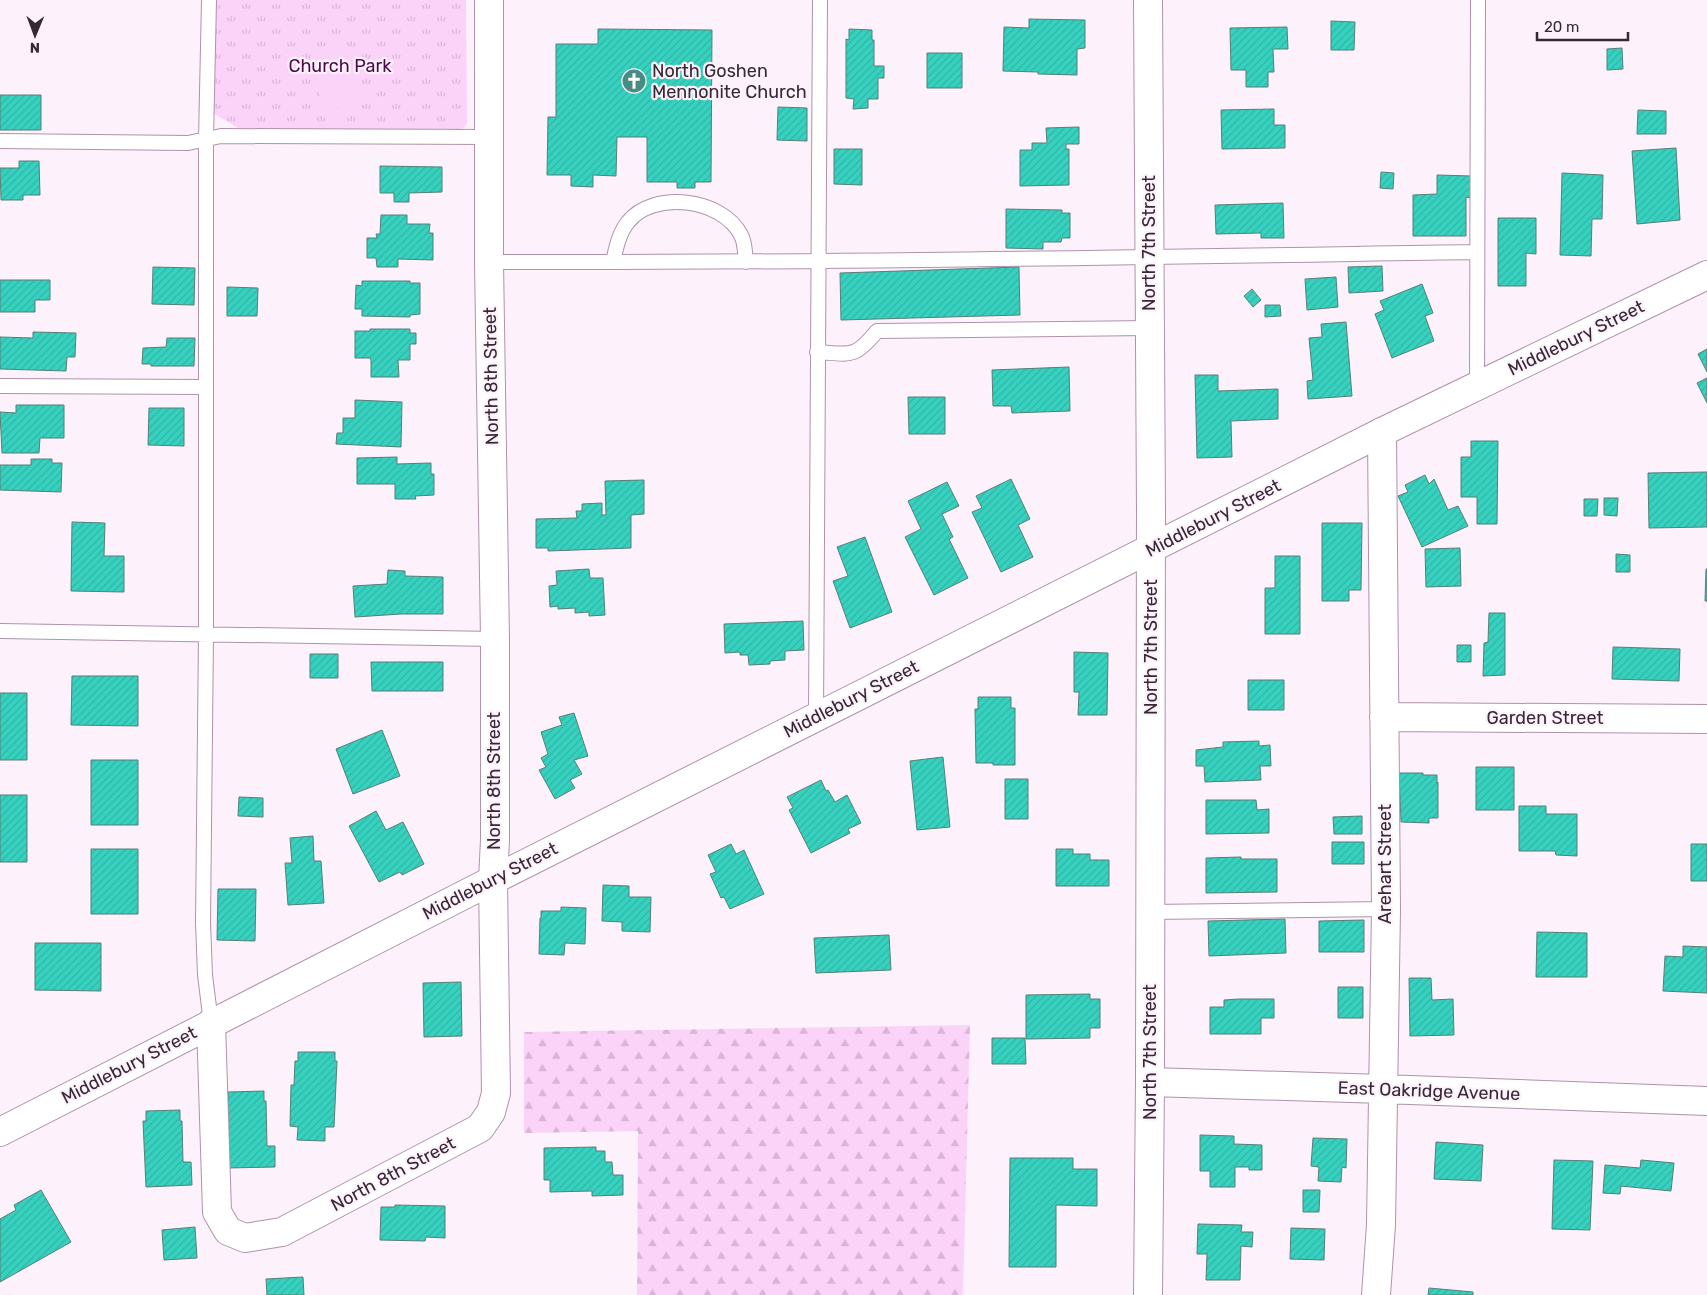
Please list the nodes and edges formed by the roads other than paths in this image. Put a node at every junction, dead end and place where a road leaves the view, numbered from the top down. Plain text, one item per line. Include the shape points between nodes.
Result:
1 (209, 0) edge
2 (489, 0) edge
3 (820, 0) edge
4 (1148, 0) edge
5 (1478, 0) edge
6 (489, 136) junction
7 (0, 140) edge
8 (206, 140) junction
9 (1478, 252) junction
10 (1149, 258) junction
11 (819, 261) junction
12 (489, 262) junction
13 (613, 262) junction
14 (746, 262) junction
15 (1707, 275) edge
16 (1150, 328) junction
17 (817, 352) junction
18 (0, 386) edge
19 (1477, 386) junction
20 (205, 387) junction
21 (1382, 432) junction
22 (1151, 549) junction
23 (0, 631) edge
24 (206, 634) junction
25 (495, 639) junction
26 (816, 717) junction
27 (1384, 717) junction
28 (1707, 719) edge
29 (493, 880) junction
30 (1386, 909) junction
31 (1150, 912) junction
32 (211, 1023) junction
33 (1150, 1082) junction
34 (1383, 1089) junction
35 (1707, 1101) edge
36 (0, 1132) edge
37 (1148, 1295) edge
38 (1376, 1295) edge

1 - 8 lane
2 - 6 street, North 8th Street
3 - 11 lane
4 - 10 street, North 7th Street
5 - 9 lane
6 - 8 lane via 221,136
6 - 12 street, North 8th Street
7 - 8 lane via 188,143
8 - 20 lane
9 - 10 lane
9 - 19 lane
10 - 11 lane
10 - 16 street, North 7th Street
11 - 14 lane
11 - 17 lane
12 - 13 lane
12 - 25 street, North 8th Street
13 - 14 lane
13 - 14 lane via 618,239 627,223 641,209 662,203 687,203 705,206 732,223 742,236
15 - 19 street, Middlebury Street
16 - 17 lane via 877,331 860,351 853,354
16 - 22 street, North 7th Street
17 - 26 lane
18 - 20 lane
19 - 21 street, Middlebury Street
20 - 24 lane
21 - 22 street, Middlebury Street
21 - 27 street, Arehart Street
22 - 26 street, Middlebury Street
22 - 31 street, North 7th Street
23 - 24 lane
24 - 25 lane
24 - 32 lane via 203,923
25 - 29 street, North 8th Street
26 - 29 street, Middlebury Street
27 - 28 street, Garden Street
27 - 30 street, Arehart Street
29 - 32 street, Middlebury Street
29 - 32 street, North 8th Street via 496,1093 491,1112 480,1128 282,1232 245,1238 228,1231 217,1212
30 - 31 lane
30 - 34 street, Arehart Street
31 - 33 street, North 7th Street
32 - 36 street, Middlebury Street
33 - 34 street, East Oakridge Avenue
33 - 37 street, North 7th Street
34 - 35 street, East Oakridge Avenue
34 - 38 street, Arehart Street via 1381,1225

